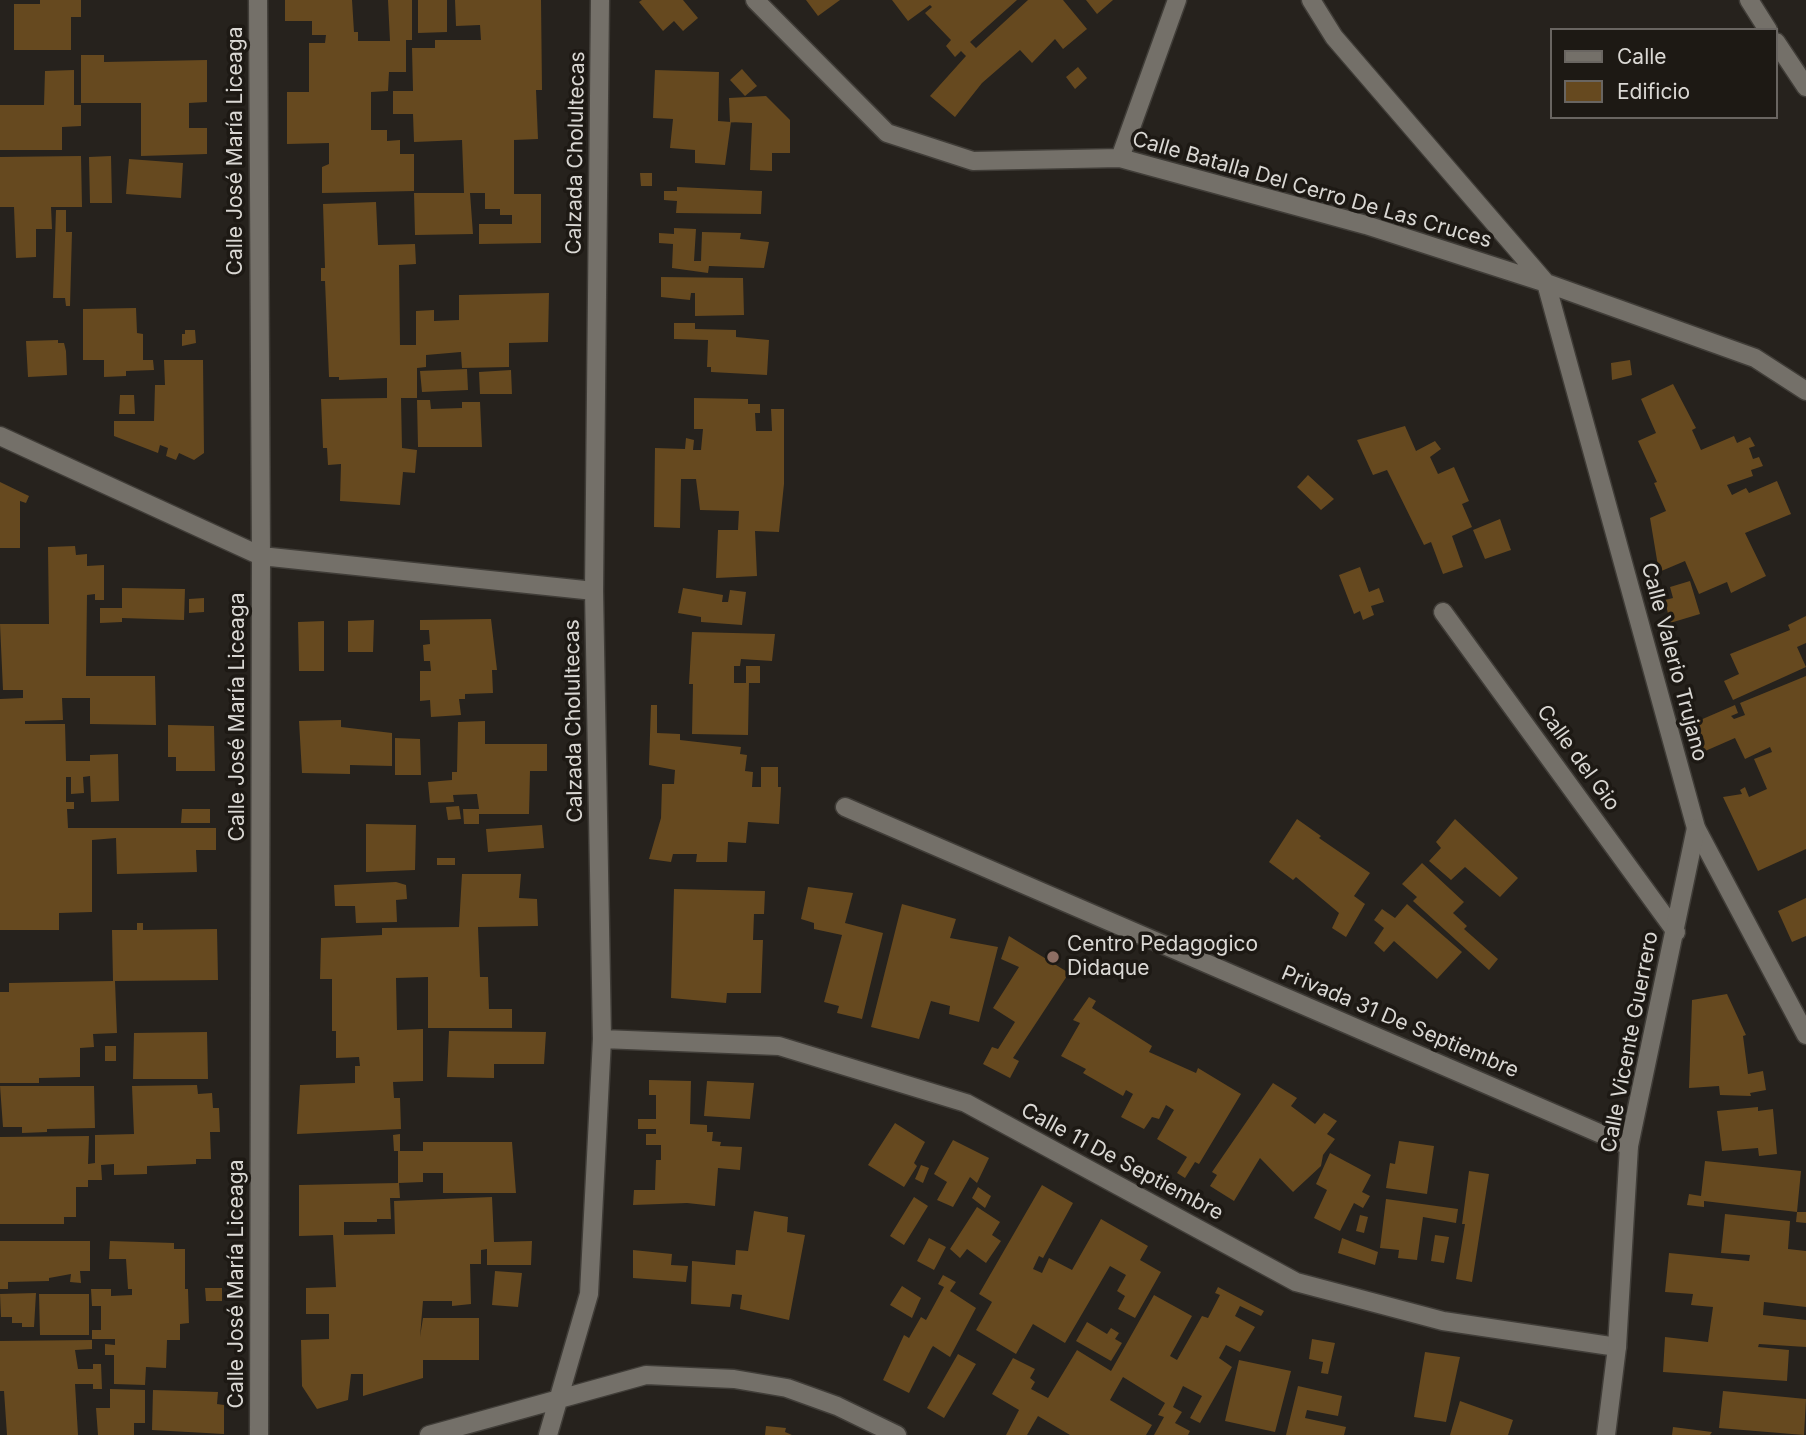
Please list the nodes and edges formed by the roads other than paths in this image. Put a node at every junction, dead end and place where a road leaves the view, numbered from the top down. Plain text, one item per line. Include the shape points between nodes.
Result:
1 (258, 0) edge
2 (600, 0) edge
3 (755, 0) edge
4 (1177, 0) edge
5 (1311, 0) edge
6 (1749, 0) edge
7 (1767, 28) edge
8 (1778, 45) edge
9 (1806, 87) edge
10 (1120, 158) junction
11 (1546, 283) junction
12 (1806, 391) edge
13 (0, 436) edge
14 (261, 556) junction
15 (594, 591) junction
16 (1443, 612) dead end
17 (845, 807) dead end
18 (1696, 828) junction
19 (1675, 932) junction
20 (1806, 1035) edge
21 (602, 1039) junction
22 (1629, 1146) junction
23 (1617, 1348) junction
24 (560, 1397) junction
25 (259, 1435) edge
26 (429, 1435) edge
27 (548, 1435) edge
28 (897, 1435) edge
29 (1606, 1435) edge

1 - 14 street, Calle José María Liceaga
2 - 15 street, Calzada Cholultecas
3 - 10 street, Calle Batalla Del Cerro De Las Cruces via 887,133 973,161
4 - 10 street
5 - 11 street via 1334,37
6 - 7 street
8 - 9 street
10 - 11 street, Calle Batalla Del Cerro De Las Cruces via 1366,225
11 - 12 street, Calle Batalla Del Cerro De Las Cruces via 1755,358
11 - 18 street, Calle Valerio Trujano
13 - 14 street
14 - 15 street
14 - 25 street, Calle José María Liceaga
15 - 21 street, Calzada Cholultecas
16 - 19 street, Calle del Gio
17 - 22 street, Privada 31 De Septiembre
18 - 19 street, Calle Vicente Guerrero
18 - 20 street, Calle Valerio Trujano
19 - 22 street, Calle Vicente Guerrero
21 - 23 street, Calle 11 De Septiembre via 779,1046 966,1103 1296,1282 1443,1321
21 - 24 street, Calzada Cholultecas via 589,1294
22 - 23 street, Calle Vicente Guerrero
23 - 29 street, Calle Vicente Guerrero
24 - 26 street
24 - 27 street, Calzada Cholultecas
24 - 28 street via 646,1375 734,1379 787,1388

